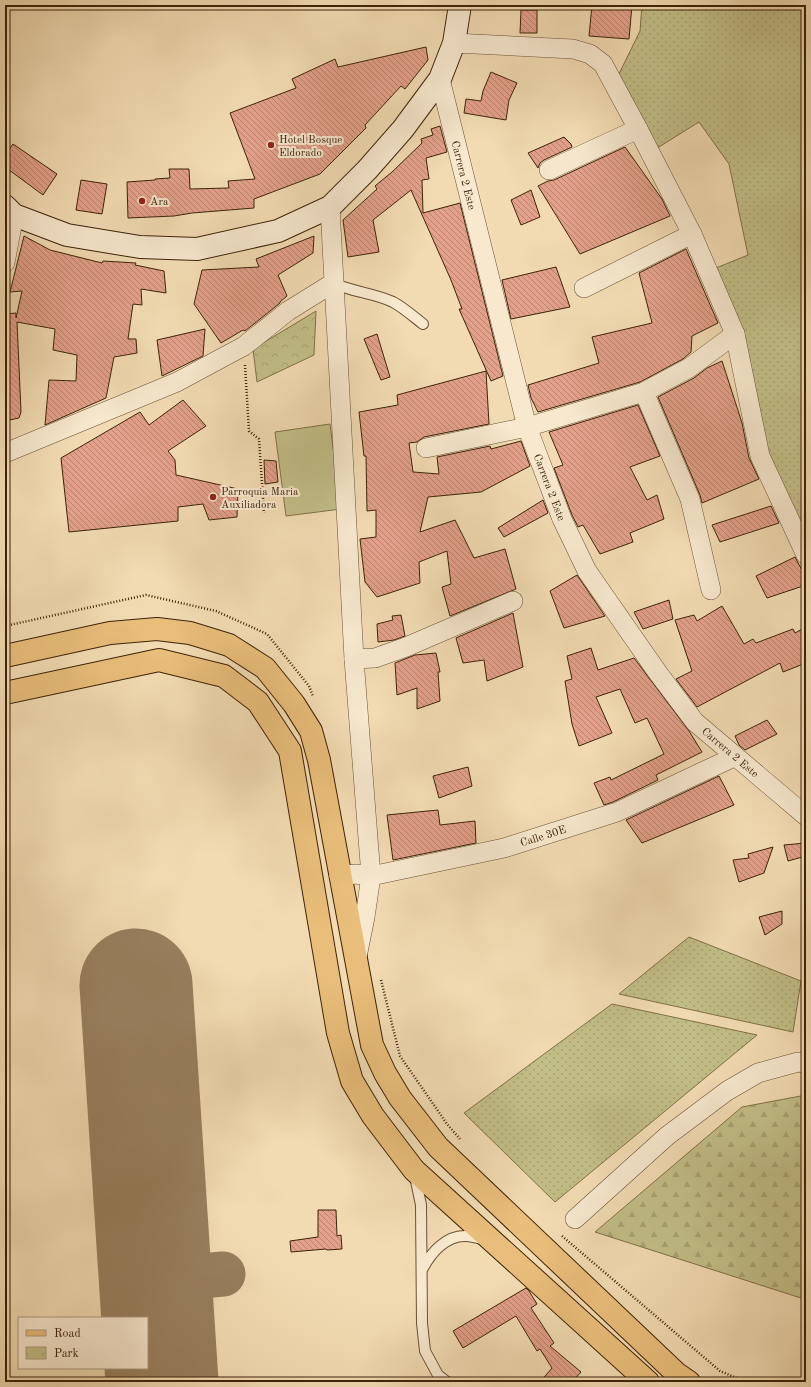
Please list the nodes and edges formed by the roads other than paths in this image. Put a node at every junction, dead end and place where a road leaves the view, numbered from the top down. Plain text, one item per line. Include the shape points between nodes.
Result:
1 (460, 5) edge
2 (454, 43) junction
3 (440, 79) junction
4 (638, 129) junction
5 (549, 170) dead end
6 (330, 207) junction
7 (10, 210) edge
8 (692, 234) junction
9 (5, 263) edge
10 (333, 283) junction
11 (584, 288) dead end
12 (424, 324) dead end
13 (734, 334) junction
14 (644, 392) junction
15 (527, 427) junction
16 (426, 448) dead end
17 (5, 453) edge
18 (806, 555) edge
19 (710, 590) dead end
20 (513, 601) dead end
21 (5, 656) edge
22 (354, 659) junction
23 (5, 693) edge
24 (734, 756) junction
25 (806, 816) edge
26 (340, 876) junction
27 (371, 876) junction
28 (356, 961) junction
29 (806, 1063) edge
30 (414, 1170) junction
31 (575, 1219) dead end
32 (494, 1243) junction
33 (422, 1270) junction
34 (447, 1382) edge
35 (648, 1382) edge
36 (689, 1382) edge

1 - 2 main road
2 - 3 main road
2 - 4 street via 573,49 590,54 603,64
3 - 6 main road via 403,129
3 - 15 street, Carrera 2 Este
4 - 5 street
4 - 8 street
6 - 7 main road via 278,231 197,249 140,247 68,235
6 - 10 street
7 - 9 street
8 - 11 street
8 - 13 street
10 - 12 lane via 393,302
10 - 17 street via 288,311 244,346 177,382
10 - 22 street
13 - 14 street via 689,368
13 - 18 street via 760,456
14 - 15 street
14 - 19 street via 690,499
15 - 16 street
15 - 24 street, Carrera 2 Este via 562,519 587,571 695,722
20 - 22 street via 406,647 375,658
21 - 26 main road via 110,633 157,629 190,633 229,645 265,668 294,704 311,731 319,760
22 - 27 street
23 - 30 main road via 159,660 224,676 258,702 290,751 338,1034 352,1082 373,1116
24 - 25 street, Carrera 2 Este
24 - 27 street, Calle 30E via 617,812 504,848
26 - 27 street, Calle 30E
26 - 28 main road
27 - 28 street via 366,917
28 - 36 main road via 372,1045 400,1098 438,1147 676,1373
29 - 31 street via 798,1062 758,1073 727,1091 667,1136
30 - 32 main road
30 - 33 lane via 420,1205
32 - 33 lane via 465,1235 454,1238 441,1245 429,1257
32 - 35 main road
33 - 34 lane via 425,1351 438,1375

